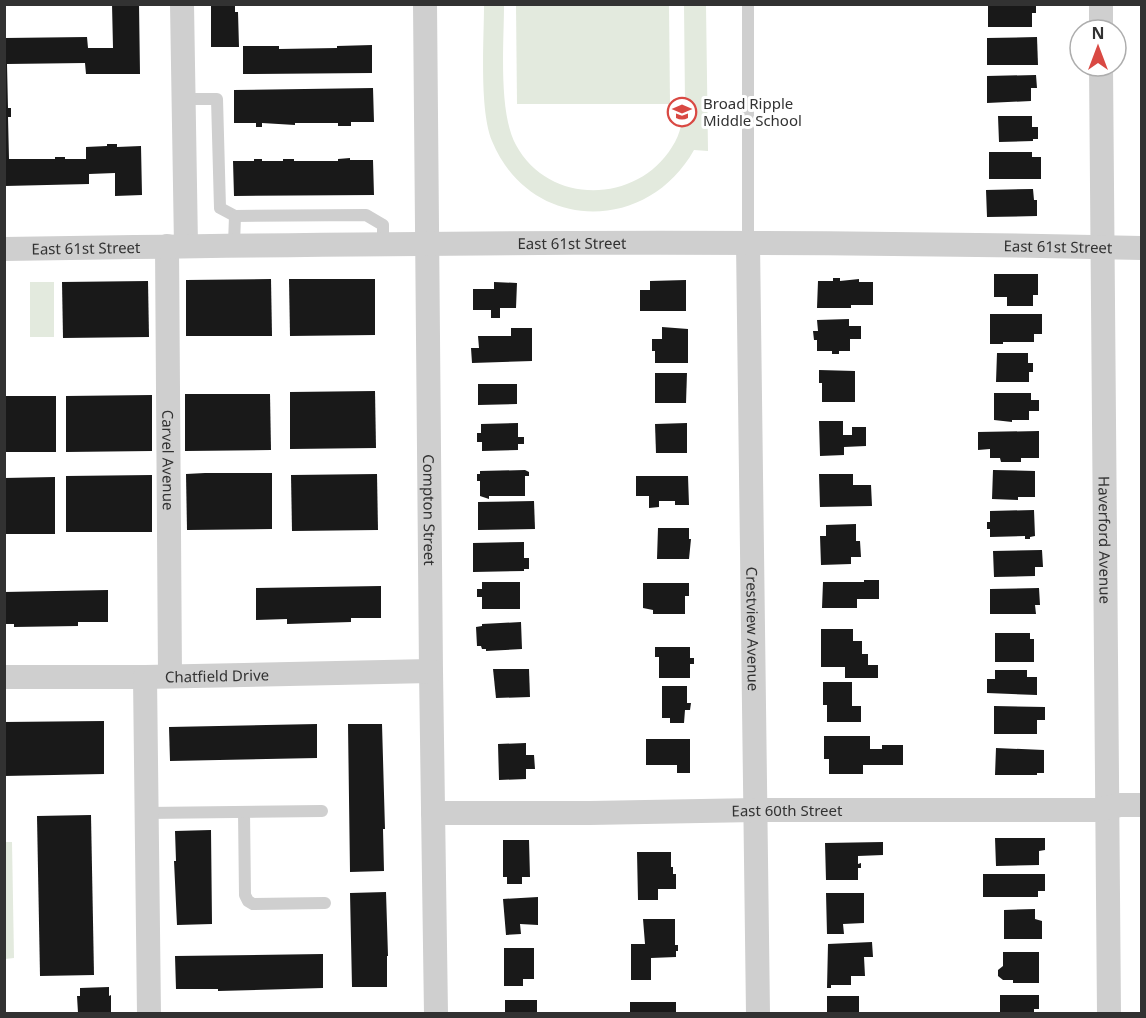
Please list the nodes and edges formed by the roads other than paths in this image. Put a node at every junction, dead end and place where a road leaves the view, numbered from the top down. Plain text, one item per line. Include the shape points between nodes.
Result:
1 (182, 4) edge
2 (425, 4) edge
3 (748, 4) edge
4 (1101, 78) edge
5 (182, 99) junction
6 (235, 216) junction
7 (748, 243) junction
8 (234, 244) junction
9 (383, 244) junction
10 (427, 244) junction
11 (176, 246) junction
12 (1103, 248) junction
13 (1142, 248) edge
14 (4, 249) edge
15 (431, 671) junction
16 (4, 676) edge
17 (145, 676) junction
18 (170, 676) junction
19 (1142, 805) edge
20 (1108, 807) junction
21 (756, 810) junction
22 (322, 811) dead end
23 (244, 812) junction
24 (146, 813) junction
25 (433, 813) junction
26 (325, 903) dead end
27 (149, 1014) edge
28 (436, 1014) edge
29 (758, 1014) edge
30 (1109, 1014) edge

1 - 5 street, Carvel Avenue
2 - 10 street, Compton Street
3 - 7 lane
4 - 12 street, Haverford Avenue
5 - 6 lane via 217,99 220,208
5 - 11 street, Carvel Avenue
6 - 8 lane
6 - 9 lane via 366,215 382,225
7 - 10 street, East 61st Street
7 - 12 street, East 61st Street
7 - 21 street, Crestview Avenue
8 - 9 street, East 61st Street
8 - 11 street, East 61st Street
9 - 10 street, East 61st Street
10 - 15 street, Compton Street
11 - 14 street, East 61st Street
11 - 18 street, Carvel Avenue
12 - 13 street, East 61st Street
12 - 20 street, Haverford Avenue
15 - 18 street, Chatfield Drive
15 - 25 street, Compton Street
16 - 17 street, Chatfield Drive
17 - 18 street, Chatfield Drive
17 - 24 street
19 - 20 street, East 60th Street
20 - 21 street, East 60th Street
20 - 30 street, Haverford Avenue
21 - 25 street, East 60th Street
21 - 29 street, Crestview Avenue
22 - 23 lane
23 - 24 lane
23 - 26 lane via 248,901
24 - 27 street
25 - 28 street, Compton Street

